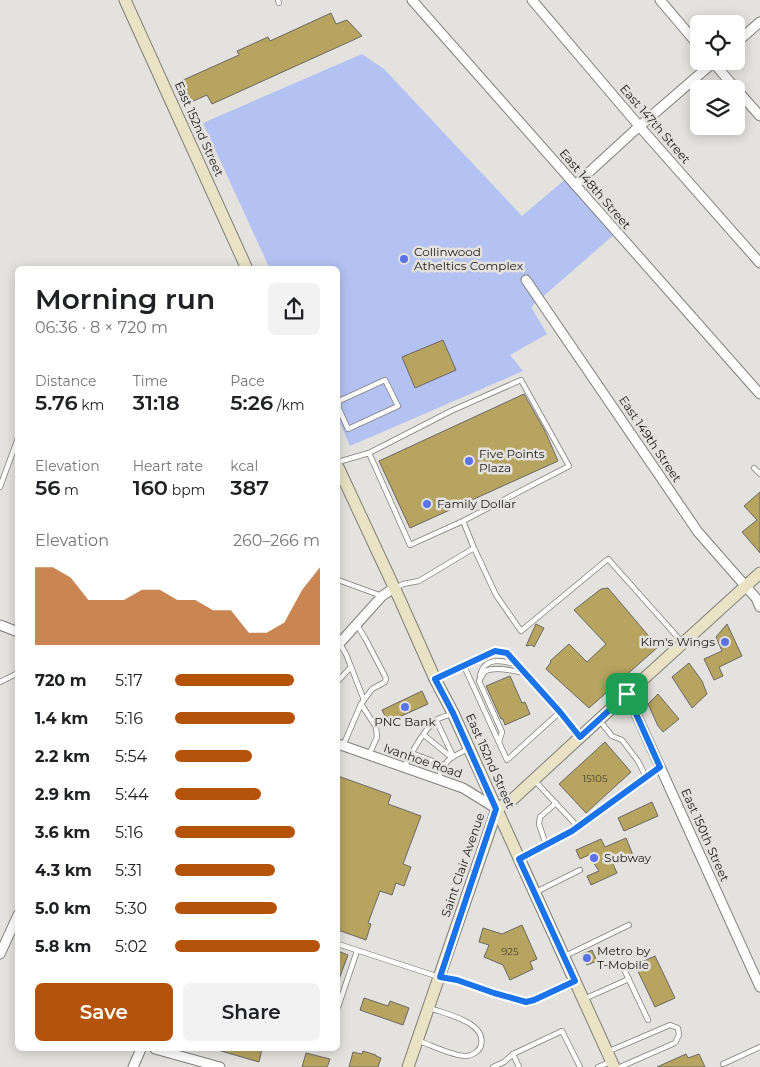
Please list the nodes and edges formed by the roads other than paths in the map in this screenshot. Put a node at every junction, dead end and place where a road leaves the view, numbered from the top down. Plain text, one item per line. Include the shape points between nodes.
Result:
1 (125, 0) edge
2 (412, 0) edge
3 (532, 0) edge
4 (660, 0) edge
5 (760, 22) edge
6 (690, 35) edge
7 (745, 35) edge
8 (705, 70) edge
9 (721, 70) edge
10 (729, 80) edge
11 (745, 99) edge
12 (760, 116) edge
13 (640, 127) junction
14 (575, 185) junction
15 (760, 263) edge
16 (246, 266) edge
17 (526, 280) dead end
18 (760, 394) edge
19 (340, 401) edge
20 (340, 418) edge
21 (15, 446) edge
22 (369, 452) junction
23 (340, 461) edge
24 (754, 468) dead end
25 (340, 471) edge
26 (760, 474) edge
27 (0, 487) edge
28 (463, 521) junction
29 (474, 548) junction
30 (760, 573) edge
31 (340, 581) edge
32 (745, 586) junction
33 (394, 588) junction
34 (382, 596) junction
35 (760, 607) edge
36 (356, 624) junction
37 (0, 626) edge
38 (15, 631) edge
39 (340, 642) edge
40 (682, 643) junction
41 (340, 646) edge
42 (517, 664) junction
43 (464, 666) junction
44 (351, 667) junction
45 (526, 673) junction
46 (15, 674) edge
47 (340, 679) edge
48 (435, 679) junction
49 (479, 681) junction
50 (0, 682) edge
51 (627, 694) junction
52 (363, 702) junction
53 (560, 712) junction
54 (453, 713) junction
55 (436, 720) junction
56 (599, 720) junction
57 (424, 735) junction
58 (580, 737) junction
59 (499, 743) junction
60 (340, 745) edge
61 (469, 749) junction
62 (411, 753) junction
63 (368, 755) junction
64 (452, 756) junction
65 (444, 765) junction
66 (660, 767) junction
67 (404, 768) junction
68 (646, 778) junction
69 (438, 780) junction
70 (534, 780) junction
71 (556, 803) junction
72 (496, 809) junction
73 (578, 827) junction
74 (546, 845) junction
75 (519, 859) junction
76 (580, 870) dead end
77 (534, 892) junction
78 (15, 922) edge
79 (630, 925) dead end
80 (340, 945) edge
81 (357, 950) junction
82 (0, 954) edge
83 (564, 956) junction
84 (622, 965) dead end
85 (440, 977) junction
86 (629, 979) junction
87 (575, 981) junction
88 (760, 986) edge
89 (583, 999) junction
90 (340, 1001) edge
91 (429, 1008) junction
92 (648, 1020) dead end
93 (418, 1040) junction
94 (760, 1047) edge
95 (140, 1051) edge
96 (162, 1051) edge
97 (513, 1054) junction
98 (613, 1062) edge
99 (722, 1064) dead end
100 (133, 1067) edge
101 (220, 1067) edge
102 (408, 1067) edge
103 (493, 1067) edge
104 (519, 1067) edge
105 (580, 1067) edge
106 (598, 1067) edge

1 - 16 street, East 152nd Street
2 - 14 street, East 148th Street
3 - 13 street, East 147th Street
4 - 6 street
5 - 7 street
8 - 13 street
9 - 10 street
11 - 12 street
13 - 14 street
13 - 15 street, East 147th Street
14 - 18 street, East 148th Street
17 - 32 street, East 149th Street via 698,532
19 - 20 lane via 385,380 398,406 348,429
21 - 27 lane
22 - 23 lane
22 - 28 lane via 410,545
22 - 28 lane via 521,380 569,466
24 - 26 lane
25 - 33 street, East 152nd Street
28 - 29 lane
29 - 33 lane via 420,581
29 - 40 lane via 496,595 521,631 608,559
30 - 32 street, Saint Clair Avenue
31 - 34 lane
32 - 35 street, East 149th Street
32 - 40 street, Saint Clair Avenue
33 - 34 street
33 - 48 street, East 152nd Street
34 - 36 street
36 - 39 street
36 - 52 lane via 386,678
37 - 38 street
40 - 51 street, Saint Clair Avenue
41 - 44 lane
42 - 43 lane via 507,653 495,651
42 - 45 lane
42 - 49 lane via 491,661 481,671
43 - 48 lane
43 - 59 lane
44 - 47 lane
44 - 52 lane
45 - 49 lane via 488,670
45 - 53 lane
46 - 50 lane
48 - 54 street, East 152nd Street
49 - 59 lane via 502,732
51 - 56 street, Saint Clair Avenue
51 - 66 street, East 150th Street
52 - 60 lane
52 - 63 lane via 376,727 377,737
53 - 58 lane
53 - 59 lane via 507,760
54 - 55 lane
54 - 61 street, East 152nd Street
55 - 57 lane
55 - 64 lane
56 - 58 street, Saint Clair Avenue
56 - 68 lane via 612,736 622,740 638,760
57 - 62 lane
57 - 64 lane
58 - 70 street, Saint Clair Avenue
60 - 63 street, Ivanhoe Road
61 - 64 lane
61 - 72 street, East 152nd Street
62 - 65 lane
62 - 67 lane
63 - 67 street, Ivanhoe Road
64 - 65 lane
65 - 69 lane
66 - 68 lane
66 - 88 street, East 150th Street
67 - 69 street, Ivanhoe Road
68 - 73 lane
69 - 72 street, Ivanhoe Road via 463,788
70 - 71 lane
70 - 72 street, Saint Clair Avenue
71 - 73 lane
71 - 74 lane via 540,817
72 - 75 street, East 152nd Street
72 - 85 street, Saint Clair Avenue
73 - 74 lane
74 - 75 lane
75 - 77 street, East 152nd Street
76 - 77 lane
77 - 83 street, East 152nd Street
78 - 82 street
79 - 83 lane
80 - 81 lane
81 - 85 lane
81 - 90 lane
83 - 87 street, East 152nd Street
84 - 86 lane
85 - 87 lane via 526,1002
85 - 91 street, Saint Clair Avenue
86 - 89 lane
86 - 92 lane
87 - 89 street, East 152nd Street
89 - 98 street, East 152nd Street
91 - 93 street, Saint Clair Avenue
91 - 93 lane via 470,1023 478,1030 481,1048 468,1056 458,1055
93 - 102 street, Saint Clair Avenue
94 - 99 lane
95 - 100 street
96 - 101 street
97 - 103 lane
97 - 104 lane
97 - 105 lane via 562,1031
98 - 98 lane via 675,1043 680,1035 678,1028 670,1025
98 - 106 lane

